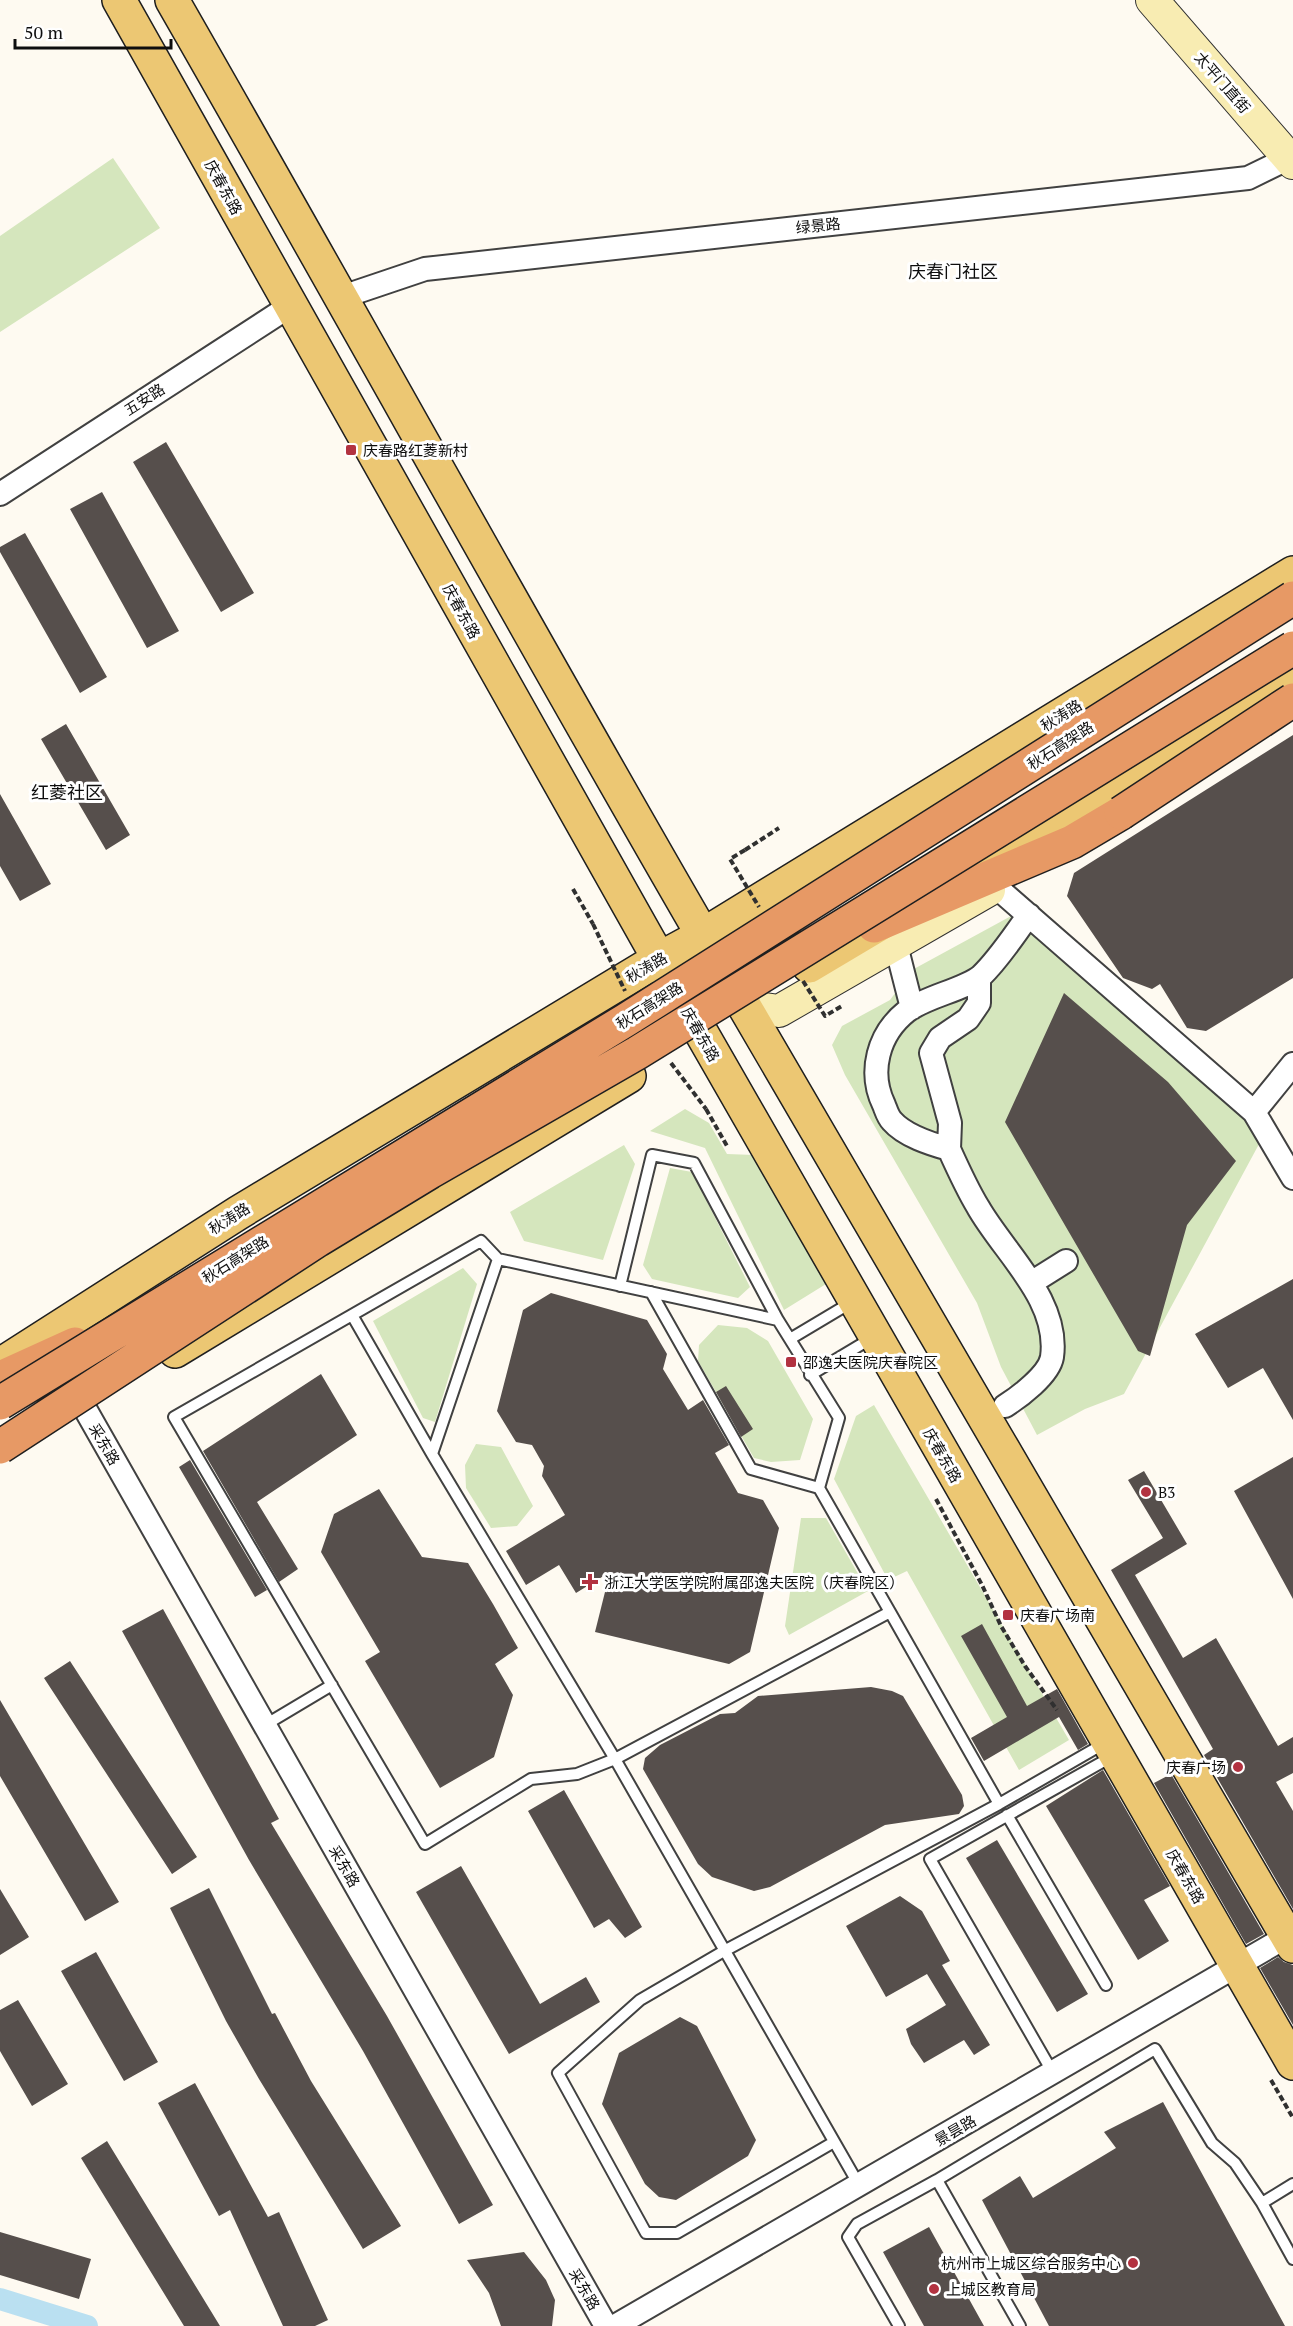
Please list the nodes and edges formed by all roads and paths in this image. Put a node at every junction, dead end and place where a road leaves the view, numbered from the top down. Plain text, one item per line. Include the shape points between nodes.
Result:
1 (119, 0) edge
2 (172, 0) edge
3 (1152, 0) edge
4 (1291, 158) edge
5 (342, 297) junction
6 (290, 306) junction
7 (0, 494) edge
8 (1293, 573) edge
9 (1293, 598) edge
10 (1293, 648) edge
11 (1293, 676) edge
12 (1293, 700) edge
13 (1293, 708) edge
14 (779, 828) dead end
15 (745, 850) dead end
16 (995, 886) junction
17 (573, 889) dead end
18 (1029, 915) junction
19 (593, 924) dead end
20 (874, 926) junction
21 (703, 935) junction
22 (899, 957) dead end
23 (659, 959) junction
24 (979, 978) junction
25 (744, 1006) junction
26 (912, 1008) junction
27 (700, 1032) junction
28 (1293, 1064) edge
29 (706, 1109) dead end
30 (1254, 1112) junction
31 (727, 1146) dead end
32 (949, 1149) junction
33 (1293, 1178) edge
34 (498, 1259) junction
35 (1066, 1261) dead end
36 (1031, 1283) junction
37 (620, 1286) junction
38 (651, 1292) junction
39 (855, 1301) junction
40 (151, 1311) junction
41 (352, 1316) junction
42 (778, 1320) junction
43 (875, 1337) junction
44 (790, 1339) junction
45 (0, 1365) edge
46 (810, 1375) junction
47 (0, 1378) edge
48 (0, 1403) edge
49 (1005, 1406) dead end
50 (84, 1407) junction
51 (0, 1447) edge
52 (432, 1454) junction
53 (0, 1459) edge
54 (819, 1488) junction
55 (890, 1612) junction
56 (332, 1685) junction
57 (265, 1725) junction
58 (1112, 1748) junction
59 (615, 1759) junction
60 (999, 1804) junction
61 (1007, 1815) junction
62 (1291, 1939) edge
63 (724, 1952) junction
64 (1238, 1967) junction
65 (1106, 1985) dead end
66 (1293, 2062) edge
67 (1053, 2073) junction
68 (834, 2142) junction
69 (937, 2180) junction
70 (1293, 2184) edge
71 (859, 2185) junction
72 (1262, 2203) junction
73 (1293, 2259) edge
74 (606, 2326) edge
75 (615, 2326) edge
76 (899, 2326) edge
77 (1020, 2326) edge

1 - 6 main road, 庆春东路
2 - 5 main road
3 - 4 main road, 太平门直街
4 - 5 street, 绿景路 via 1248,178 425,269
5 - 21 main road via 488,562
6 - 7 street, 五安路
6 - 23 main road, 庆春东路
8 - 21 main road, 秋涛路
9 - 40 highway, 秋石高架路, bridge via 626,1020
10 - 51 highway, 秋石高架路, bridge via 637,1053 318,1240
11 - 20 main road via 1087,808
12 - 20 highway, bridge via 1072,842
13 - 16 main road
14 - 15 path
16 - 18 street
16 - 25 main road via 779,1011
17 - 19 path
18 - 24 street
18 - 30 street
20 - 25 main road
21 - 23 main road, 秋涛路
21 - 25 main road
22 - 26 street
23 - 27 main road, 庆春东路
23 - 45 main road, 秋涛路 via 238,1213
24 - 26 street
24 - 32 street via 979,1003 968,1019 940,1038 931,1053 950,1123
25 - 27 main road
25 - 62 main road
26 - 32 street via 895,1023 879,1048 875,1070 878,1093 892,1121 921,1141
27 - 39 main road, 庆春东路
27 - 50 main road
28 - 30 street
29 - 31 path
30 - 33 street
32 - 36 street via 978,1208
34 - 37 lane
34 - 41 lane via 481,1241
34 - 52 lane
35 - 36 street
36 - 49 street via 1051,1329 1052,1359 1030,1389
37 - 38 lane
37 - 42 lane via 652,1155 693,1162
38 - 42 lane
38 - 54 lane via 751,1469
39 - 43 main road, 庆春东路
39 - 44 lane
40 - 47 highway, bridge
40 - 48 highway, 秋石高架路, bridge
41 - 52 lane
41 - 56 lane via 174,1417
42 - 44 lane
43 - 46 lane
43 - 58 main road, 庆春东路
44 - 46 lane
46 - 54 lane via 839,1418
50 - 53 main road
50 - 57 street, 采东路
52 - 59 lane
54 - 55 lane
55 - 59 lane
55 - 60 lane
56 - 57 lane
56 - 59 lane via 425,1845 531,1779 577,1774
57 - 74 street, 采东路
58 - 60 lane
58 - 61 lane
58 - 64 main road, 庆春东路
59 - 63 lane
60 - 63 lane
61 - 65 lane
61 - 67 lane via 930,1859
62 - 64 street, 景昙路
63 - 68 lane
63 - 68 lane via 640,2000 558,2073 646,2233 677,2233
64 - 66 main road, 庆春东路
64 - 67 street, 景昙路
67 - 71 street, 景昙路
68 - 71 lane
69 - 72 lane via 1155,2049 1212,2143 1235,2163
69 - 76 lane via 857,2224 848,2237
69 - 77 lane
70 - 72 lane
71 - 75 street, 景昙路
72 - 73 lane

